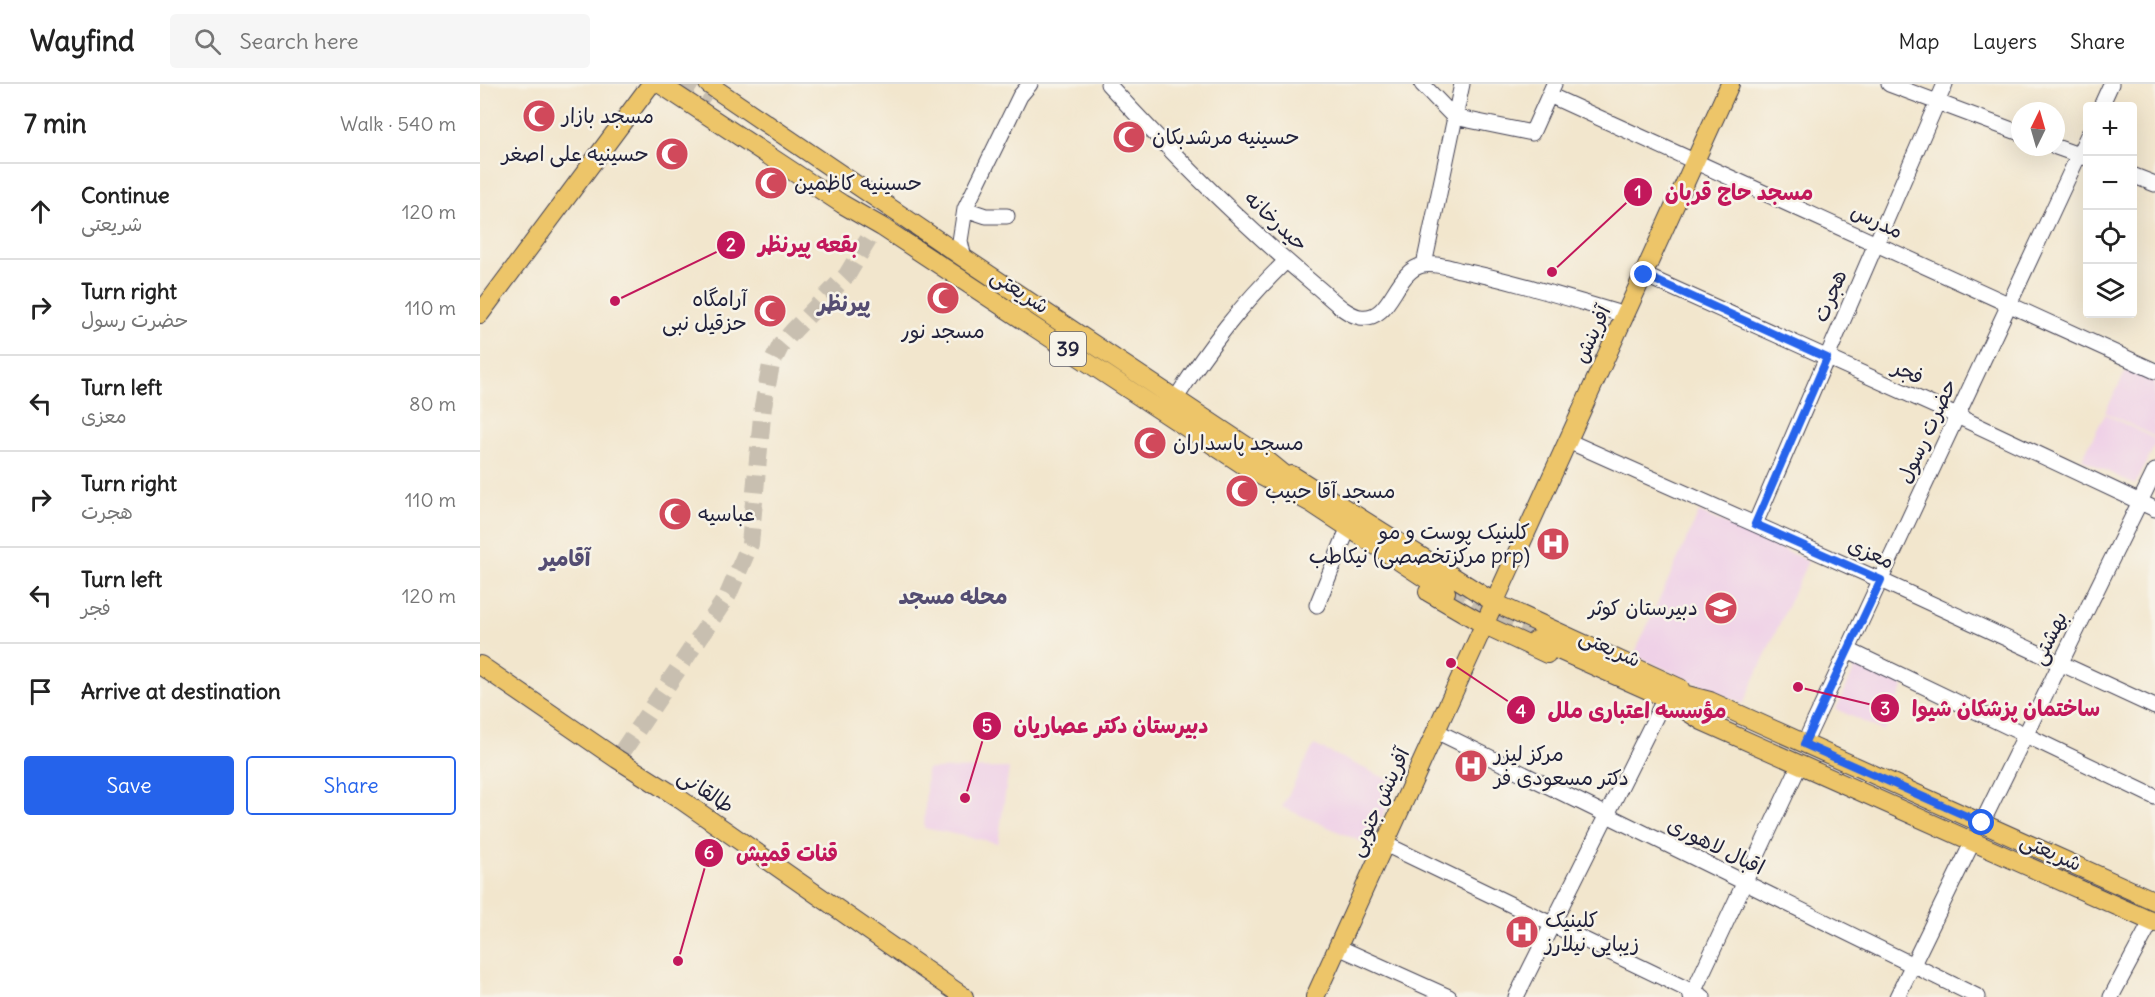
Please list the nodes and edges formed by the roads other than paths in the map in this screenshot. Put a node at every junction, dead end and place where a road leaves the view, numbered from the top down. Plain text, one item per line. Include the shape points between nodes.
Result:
1 (651, 84) edge
2 (660, 84) edge
3 (1030, 84) edge
4 (1108, 84) edge
5 (1422, 84) edge
6 (1462, 84) edge
7 (1730, 84) edge
8 (1890, 84) edge
9 (1945, 84) edge
10 (2111, 84) edge
11 (1551, 89) edge
12 (709, 95) edge
13 (1937, 102) junction
14 (2103, 102) edge
15 (1454, 117) junction
16 (2011, 130) edge
17 (2065, 150) edge
18 (2083, 157) edge
19 (1695, 162) junction
20 (2137, 177) edge
21 (2155, 184) edge
22 (965, 210) junction
23 (1007, 216) dead end
24 (882, 227) junction
25 (1876, 244) junction
26 (964, 258) junction
27 (1286, 261) junction
28 (1424, 265) junction
29 (1644, 275) junction
30 (2009, 305) junction
31 (480, 314) edge
32 (1625, 315) junction
33 (1827, 358) junction
34 (2155, 371) edge
35 (1176, 399) junction
36 (1957, 417) junction
37 (1568, 441) junction
38 (1258, 464) junction
39 (2155, 471) edge
40 (2140, 502) junction
41 (2155, 509) edge
42 (1755, 524) junction
43 (1345, 536) junction
44 (1881, 580) junction
45 (1450, 591) junction
46 (1495, 603) junction
47 (1317, 605) dead end
48 (1485, 625) junction
49 (1536, 636) junction
50 (1848, 650) junction
51 (480, 654) edge
52 (2060, 663) junction
53 (480, 665) edge
54 (1662, 704) junction
55 (2155, 707) edge
56 (1702, 721) junction
57 (1436, 731) junction
58 (2025, 734) junction
59 (1804, 744) junction
60 (620, 756) junction
61 (1800, 764) junction
62 (2155, 797) edge
63 (1606, 815) junction
64 (1982, 823) junction
65 (1972, 841) junction
66 (1385, 844) junction
67 (1744, 883) junction
68 (2155, 901) edge
69 (2153, 922) edge
70 (1552, 924) junction
71 (1338, 947) junction
72 (1913, 965) junction
73 (1696, 995) edge
74 (964, 997) edge
75 (1315, 997) edge
76 (1449, 997) edge
77 (1516, 997) edge
78 (1897, 997) edge
79 (1978, 997) edge
80 (2111, 997) edge

1 - 31 main road
2 - 24 main road, شریعتی
3 - 22 street via 1020,96
4 - 27 street, حیدرخانه via 1153,133
5 - 15 street
6 - 15 street
7 - 19 main road, آفرینش
8 - 13 street
9 - 13 street, هجرت
10 - 14 street
11 - 15 street via 1532,133
11 - 19 street, مدرس
12 - 24 main road, 39 via 847,196
12 - 26 main road, شریعتی / 39 via 849,192 893,211
13 - 16 street
13 - 25 street, هجرت
15 - 28 street
17 - 18 street
18 - 30 street, حضرت رسول
19 - 25 street, مدرس
19 - 29 main road, آفرینش
20 - 21 street
22 - 23 street
22 - 26 street via 960,242
24 - 38 main road, شریعتی / 39
25 - 30 street, مدرس
25 - 33 street, هجرت
26 - 35 main road, شریعتی / 39
27 - 28 street, حیدرخانه via 1346,310 1364,317 1383,309 1405,276
27 - 35 street via 1222,331
28 - 32 street via 1506,280
29 - 32 main road, آفرینش
29 - 33 street, فجر
30 - 34 street, مدرس
30 - 36 street, حضرت رسول
32 - 37 main road, آفرینش
33 - 36 street, فجر
33 - 42 street, هجرت
35 - 38 main road, شریعتی / 39
36 - 40 street, فجر
36 - 44 street, حضرت رسول
37 - 42 street, معزی
37 - 46 main road, آفرینش
38 - 43 main road
38 - 45 main road
39 - 40 street, بهشتی
40 - 41 street, فجر
40 - 52 street, بهشتی
42 - 44 street, معزی
43 - 45 main road
43 - 47 street
44 - 50 street, حضرت رسول
44 - 52 street, معزی
45 - 46 main road
45 - 48 main road
46 - 48 main road, آفرینش جنوبی
46 - 49 main road
48 - 49 main road
48 - 57 main road, آفرینش جنوبی
49 - 54 main road
49 - 56 main road, شریعتی via 1666,698
49 - 59 main road, شریعتی via 1670,691 1710,701
50 - 58 street
50 - 59 street, حضرت رسول
51 - 60 main road, طالقانی
52 - 55 street, معزی
52 - 58 street, بهشتی
53 - 60 main road, طالقانی
54 - 56 main road
54 - 63 street
56 - 61 main road, شریعتی
57 - 63 street, اقبال لاهوری
57 - 66 main road, آفرینش جنوبی
58 - 62 street
58 - 64 street, بهشتی
59 - 64 main road, شریعتی
60 - 74 main road, طالقانی
61 - 65 main road, شریعتی
61 - 67 street
63 - 67 street, اقبال لاهوری
63 - 70 street
64 - 68 main road, شریعتی
65 - 69 main road, شریعتی
65 - 72 street
66 - 70 street
66 - 71 main road, آفرینش جنوبی
67 - 72 street, اقبال لاهوری
67 - 73 street
69 - 80 street
70 - 73 street
70 - 77 street
71 - 75 main road, آفرینش جنوبی
71 - 76 street
72 - 78 street
72 - 79 street, اقبال لاهوری

